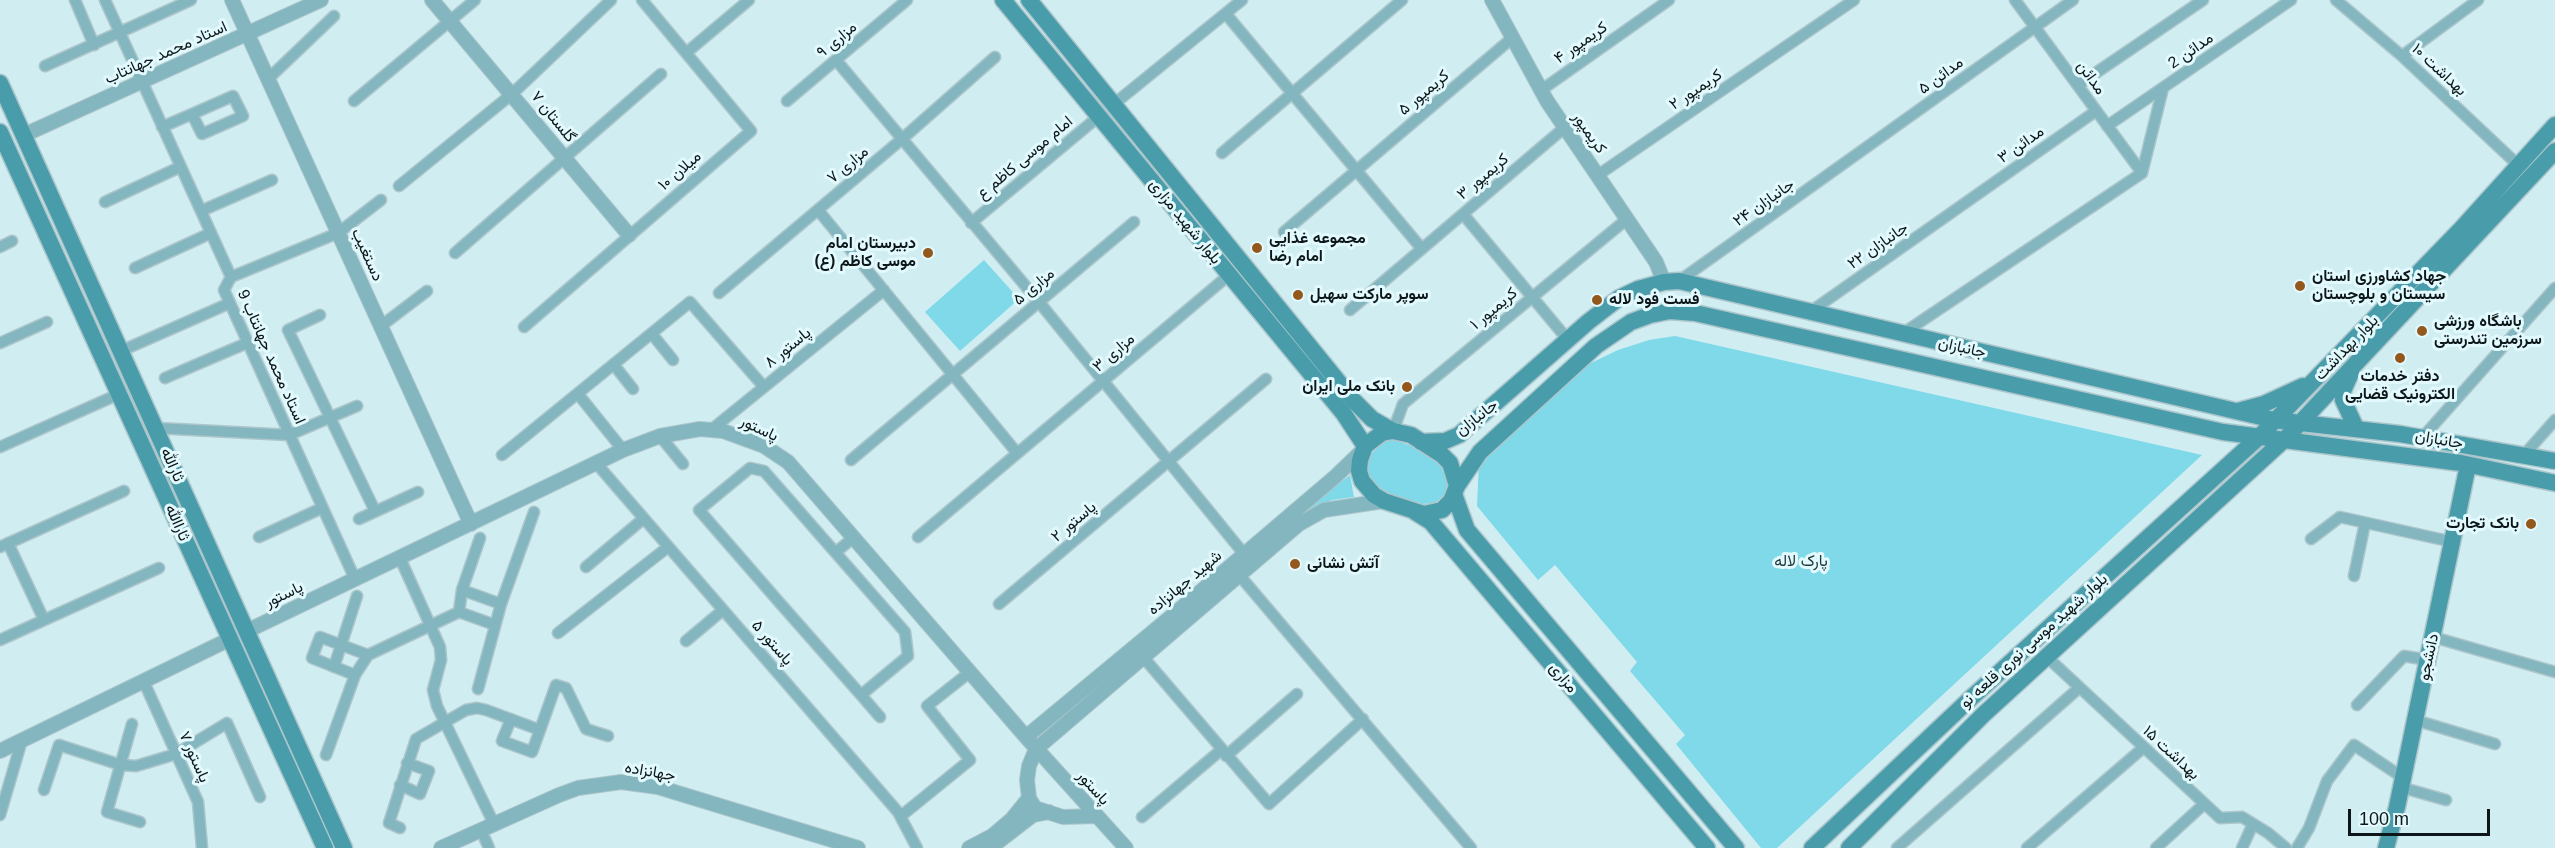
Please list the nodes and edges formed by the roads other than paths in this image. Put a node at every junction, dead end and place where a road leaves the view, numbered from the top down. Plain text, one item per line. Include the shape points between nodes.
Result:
1 (75, 0) edge
2 (105, 0) edge
3 (190, 0) edge
4 (232, 0) edge
5 (321, 0) edge
6 (432, 0) edge
7 (475, 0) edge
8 (611, 0) edge
9 (642, 0) edge
10 (749, 0) edge
11 (907, 0) edge
12 (1003, 0) edge
13 (1029, 0) edge
14 (1242, 0) edge
15 (1402, 0) edge
16 (1492, 0) edge
17 (1669, 0) edge
18 (1854, 0) edge
19 (2015, 0) edge
20 (2073, 0) edge
21 (2203, 0) edge
22 (2290, 0) edge
23 (2336, 0) edge
24 (2478, 0) edge
25 (1226, 14) junction
26 (334, 16) dead end
27 (450, 21) junction
28 (2034, 27) junction
29 (120, 33) junction
30 (247, 34) junction
31 (1511, 39) junction
32 (94, 45) junction
33 (686, 53) junction
34 (2402, 56) junction
35 (995, 57) dead end
36 (836, 60) junction
37 (45, 66) dead end
38 (661, 74) dead end
39 (268, 79) junction
40 (0, 82) edge
41 (142, 82) junction
42 (2078, 85) junction
43 (2163, 88) junction
44 (1540, 91) junction
45 (1292, 93) junction
46 (512, 94) junction
47 (354, 101) dead end
48 (786, 101) dead end
49 (1114, 104) junction
50 (2096, 111) junction
51 (192, 114) junction
52 (1098, 117) junction
53 (2555, 125) edge
54 (2108, 126) junction
55 (162, 127) junction
56 (1564, 128) junction
57 (24, 135) junction
58 (902, 139) junction
59 (2, 141) edge
60 (1866, 149) joint
61 (1222, 153) dead end
62 (2554, 154) edge
63 (564, 157) junction
64 (2518, 165) junction
65 (180, 167) junction
66 (1356, 170) junction
67 (2142, 173) junction
68 (1598, 175) junction
69 (2533, 178) junction
70 (272, 180) dead end
71 (399, 186) dead end
72 (381, 200) dead end
73 (105, 202) dead end
74 (1962, 205) joint
75 (818, 210) junction
76 (201, 211) junction
77 (1463, 214) junction
78 (1627, 219) junction
79 (1134, 222) dead end
80 (971, 223) junction
81 (1284, 232) dead end
82 (211, 233) junction
83 (339, 233) junction
84 (629, 235) junction
85 (12, 242) dead end
86 (0, 247) edge
87 (1422, 249) junction
88 (455, 254) dead end
89 (135, 268) dead end
90 (1229, 275) junction
91 (231, 278) junction
92 (1671, 281) junction
93 (2555, 288) edge
94 (884, 290) junction
95 (427, 291) dead end
96 (719, 293) dead end
97 (1532, 297) junction
98 (1039, 302) junction
99 (230, 303) junction
100 (1350, 310) dead end
101 (1810, 312) junction
102 (320, 315) dead end
103 (47, 322) dead end
104 (381, 326) junction
105 (524, 327) dead end
106 (652, 334) junction
107 (1902, 334) junction
108 (1568, 340) junction
109 (0, 343) edge
110 (247, 343) junction
111 (121, 351) junction
112 (673, 360) dead end
113 (614, 365) junction
114 (2354, 367) junction
115 (953, 374) junction
116 (165, 378) dead end
117 (1266, 379) dead end
118 (2315, 381) junction
119 (1104, 382) junction
120 (764, 387) junction
121 (633, 389) dead end
122 (119, 393) junction
123 (578, 394) junction
124 (357, 406) dead end
125 (2235, 412) junction
126 (329, 418) junction
127 (2274, 420) junction
128 (2555, 420) edge
129 (2300, 423) junction
130 (156, 428) junction
131 (2356, 428) junction
132 (711, 430) junction
133 (1393, 431) junction
134 (2223, 432) junction
135 (289, 435) junction
136 (660, 436) junction
137 (2259, 437) junction
138 (2422, 438) junction
139 (2285, 439) junction
140 (1421, 442) junction
141 (0, 447) edge
142 (1364, 448) junction
143 (623, 450) junction
144 (1017, 453) junction
145 (502, 455) dead end
146 (2524, 455) junction
147 (851, 460) dead end
148 (2555, 461) edge
149 (1168, 462) junction
150 (596, 463) junction
151 (683, 464) dead end
152 (2230, 464) junction
153 (2468, 465) junction
154 (2555, 483) edge
155 (1456, 490) junction
156 (124, 491) dead end
157 (418, 492) dead end
158 (1384, 501) junction
159 (322, 508) junction
160 (375, 511) junction
161 (534, 512) dead end
162 (1416, 512) junction
163 (359, 519) dead end
164 (644, 519) junction
165 (2365, 522) junction
166 (471, 524) junction
167 (259, 537) dead end
168 (918, 537) dead end
169 (480, 538) dead end
170 (854, 538) junction
171 (2311, 539) dead end
172 (2453, 542) junction
173 (4, 545) edge
174 (668, 547) junction
175 (836, 552) junction
176 (400, 558) junction
177 (1248, 560) junction
178 (586, 567) dead end
179 (159, 568) dead end
180 (1240, 576) junction
181 (2354, 576) dead end
182 (355, 579) junction
183 (462, 590) junction
184 (357, 596) dead end
185 (501, 604) junction
186 (999, 604) dead end
187 (723, 610) junction
188 (459, 612) junction
189 (44, 620) junction
190 (495, 625) junction
191 (430, 626) junction
192 (247, 631) junction
193 (558, 633) dead end
194 (2433, 637) junction
195 (230, 639) junction
196 (0, 640) edge
197 (686, 640) dead end
198 (341, 644) junction
199 (368, 655) junction
200 (2047, 657) junction
201 (1144, 658) junction
202 (2428, 660) junction
203 (334, 667) junction
204 (970, 672) junction
205 (2555, 672) edge
206 (355, 675) junction
207 (144, 681) junction
208 (2079, 688) junction
209 (478, 689) dead end
210 (1297, 694) dead end
211 (861, 695) junction
212 (1970, 699) junction
213 (2357, 705) dead end
214 (1984, 714) junction
215 (880, 717) dead end
216 (511, 719) junction
217 (1363, 719) junction
218 (2415, 720) junction
219 (444, 722) junction
220 (132, 724) dead end
221 (540, 730) junction
222 (608, 736) dead end
223 (1026, 737) junction
224 (22, 740) junction
225 (2495, 744) dead end
226 (2143, 748) junction
227 (1036, 749) junction
228 (0, 751) edge
229 (1223, 753) junction
230 (176, 754) junction
231 (326, 755) dead end
232 (407, 763) junction
233 (121, 765) junction
234 (2401, 782) junction
235 (400, 785) junction
236 (44, 790) dead end
237 (260, 797) dead end
238 (1029, 798) junction
239 (2446, 801) dead end
240 (2204, 804) junction
241 (1049, 812) junction
242 (0, 815) edge
243 (901, 816) junction
244 (1096, 816) junction
245 (1142, 817) dead end
246 (141, 822) dead end
247 (2253, 824) junction
248 (400, 828) dead end
249 (487, 835) edge
250 (1853, 845) edge
251 (202, 848) edge
252 (325, 848) edge
253 (344, 848) edge
254 (441, 848) edge
255 (464, 848) edge
256 (826, 848) edge
257 (858, 848) edge
258 (917, 848) edge
259 (969, 848) edge
260 (990, 848) edge
261 (1126, 848) edge
262 (1471, 848) edge
263 (1707, 848) edge
264 (1736, 848) edge
265 (1812, 848) edge
266 (1897, 848) edge
267 (2027, 848) edge
268 (2156, 848) edge
269 (2242, 848) edge
270 (2286, 848) edge
271 (2296, 848) edge
272 (2386, 848) edge

1 - 32 street
2 - 29 street, استاد محمد جهانتاب 9
3 - 29 street
4 - 30 street, دستغیب
5 - 30 street, استاد محمد جهانتاب
6 - 27 street, گلستان ۷
7 - 27 street
8 - 46 street
9 - 33 street
10 - 33 street
11 - 36 street, مزاری ۹
12 - 52 main road, بلوار شهید مزاری
13 - 49 main road, بلوار شهید مزاری
14 - 25 street
15 - 45 street
16 - 31 street, کریمپور
17 - 44 street, کریمپور ۴
18 - 68 street, کریمپور ۲
19 - 28 street, مدائن
20 - 28 street, مدائن ۵
21 - 42 street
22 - 43 street, مدائن 2
23 - 34 street, بهداشت ۱۰
24 - 34 street
25 - 45 street
25 - 49 street
26 - 39 street
27 - 46 street, گلستان ۷
27 - 47 street
28 - 42 street, مدائن
28 - 60 street, مدائن ۵
29 - 32 street
29 - 41 street, استاد محمد جهانتاب 9
30 - 39 street, دستغیب
30 - 41 street, استاد محمد جهانتاب
31 - 44 street, کریمپور
31 - 66 street, کریمپور ۵
32 - 37 street
33 - 84 street, میلان ۱۰ via 751,131
34 - 64 street, بهداشت ۱۰
35 - 58 street, مزاری ۷
36 - 48 street, مزاری ۹
36 - 58 street
38 - 63 street
39 - 83 street, دستغیب
40 - 57 main road, ثارالله
41 - 55 street, استاد محمد جهانتاب 9
41 - 57 street, استاد محمد جهانتاب
42 - 50 street, مدائن
43 - 54 street, مدائن 2
43 - 67 street
44 - 56 street, کریمپور
45 - 61 street
45 - 66 street
46 - 63 street, گلستان ۷
46 - 71 street
49 - 52 main road
49 - 133 main road, بلوار شهید مزاری via 1348,393 1372,419
50 - 54 street, مدائن
50 - 74 street, مدائن ۳
51 - 51 street via 233,96 243,116 202,134
51 - 55 street
52 - 80 street, امام موسی کاظم ع
52 - 90 main road, بلوار شهید مزاری
53 - 64 main road, بلوار بهداشت
54 - 67 street, مدائن
55 - 65 street, استاد محمد جهانتاب 9
56 - 68 street, کریمپور
56 - 77 street, کریمپور ۳
57 - 59 main road
57 - 111 main road, ثارالله
58 - 75 street, مزاری ۷
58 - 80 street
59 - 122 main road, ثاراالله
60 - 92 street, جانبازان ۲۴
62 - 69 main road, بلوار بهداشت
63 - 84 street, گلستان ۷
63 - 88 street
64 - 69 main road
64 - 118 main road, بلوار بهداشت
65 - 73 street
65 - 76 street, استاد محمد جهانتاب 9
66 - 81 street, کریمپور ۵
66 - 87 street
67 - 107 street
68 - 78 street, کریمپور
69 - 114 main road, بلوار بهداشت
70 - 76 street
72 - 83 street
74 - 101 street, جانبازان ۲۲
75 - 94 street
75 - 96 street, مزاری ۷
76 - 82 street, استاد محمد جهانتاب 9
77 - 87 street, کریمپور ۳
77 - 97 street
78 - 92 street, کریمپور
78 - 97 street, کریمپور ۱
79 - 98 street, مزاری ۵
80 - 98 street
82 - 89 street
82 - 91 street, استاد محمد جهانتاب 9
83 - 91 street
83 - 104 street, دستغیب
84 - 105 street, میلان ۱۰
85 - 86 street
87 - 100 street, کریمپور ۳
90 - 119 street, مزاری ۳
90 - 142 main road, بلوار شهید مزاری via 1344,414
91 - 99 street, استاد محمد جهانتاب 9 via 224,290
92 - 101 main road, جانبازان
92 - 108 main road, جانبازان via 1619,298
93 - 138 street
94 - 115 street
94 - 120 street, پاستور ۸
95 - 104 street
97 - 108 street
97 - 133 street, کریمپور ۱ via 1403,404
98 - 115 street, مزاری ۵
98 - 119 street
99 - 110 street, استاد محمد جهانتاب 9
99 - 111 street
101 - 107 main road, جانبازان
102 - 126 street via 288,330
103 - 109 street
104 - 166 street, دستغیب
106 - 112 street
106 - 113 street
106 - 120 street via 690,302
107 - 125 main road, جانبازان
108 - 140 main road, جانبازان via 1459,435 1445,441
110 - 116 street
110 - 135 street, استاد محمد جهانتاب 9
111 - 130 main road, ثارالله
113 - 121 street
113 - 123 street
114 - 129 main road, بلوار بهداشت
114 - 131 main road via 2343,400
115 - 144 street
115 - 147 street, مزاری ۵
117 - 149 street, پاستور ۲
118 - 125 main road via 2264,404
118 - 127 main road, بلوار بهداشت
119 - 144 street, مزاری ۳
119 - 149 street
120 - 132 street, پاستور ۸
122 - 141 street
122 - 195 main road, ثاراالله
123 - 143 street
123 - 145 street
124 - 126 street
125 - 127 main road, جانبازان
126 - 135 street
126 - 160 street
127 - 129 main road, جانبازان
127 - 137 main road, بلوار بهداشت
128 - 146 street
129 - 131 main road, جانبازان
129 - 139 main road, بلوار بهداشت
130 - 135 street
130 - 192 main road, ثارالله
131 - 138 main road, جانبازان
132 - 136 street, پاستور
132 - 170 street, پاستور via 764,446 788,462
133 - 140 main road
133 - 142 main road via 1375,437
134 - 137 main road, جانبازان
134 - 152 main road
134 - 155 main road, جانبازان via 1695,314 1670,312 1631,322 1596,346 1479,452
135 - 159 street, استاد محمد جهانتاب 9
136 - 143 street, پاستور
136 - 151 street
137 - 139 main road, جانبازان
137 - 152 main road, بلوار شهید موسی نوری قلعه نو
138 - 146 main road, جانبازان
139 - 153 main road, جانبازان
139 - 200 main road, بلوار شهید موسی نوری قلعه نو
140 - 155 main road via 1450,464
142 - 158 main road via 1359,471 1362,481
142 - 177 street, شهید جهانزاده
143 - 150 street, پاستور
144 - 168 street, مزاری ۳
146 - 148 main road, جانبازان
149 - 177 street
149 - 186 street, پاستور ۲
150 - 164 street, پاستور ۵
150 - 166 street, پاستور
152 - 212 main road, بلوار شهید موسی نوری قلعه نو
153 - 154 main road, جانبازان
153 - 172 main road, دانشجو
155 - 162 main road via 1442,510
155 - 264 main road via 1467,530
156 - 173 street
157 - 160 street
158 - 162 main road
158 - 177 street, شهید جهانزاده via 1336,507 1313,516
159 - 167 street
159 - 182 street, استاد محمد جهانتاب 9
160 - 163 street
161 - 185 street
162 - 263 main road, مزاری via 1431,522
164 - 174 street, پاستور ۵
164 - 178 street
165 - 171 street via 2340,517
165 - 172 street
165 - 181 street
166 - 176 street, پاستور
169 - 183 street
170 - 175 street
170 - 204 street, پاستور
172 - 194 main road, دانشجو
173 - 189 street
174 - 187 street, پاستور ۵
174 - 193 street
175 - 211 street via 905,632 908,656
175 - 211 street via 764,471 750,468 699,510
176 - 182 street, پاستور
176 - 191 street
177 - 180 street, شهید جهانزاده
177 - 223 street, شهید جهانزاده
179 - 189 street
180 - 201 street, شهید جهانزاده
180 - 217 street
182 - 192 street, پاستور
183 - 185 street
183 - 188 street
184 - 198 street
185 - 190 street
187 - 197 street
187 - 243 street, پاستور ۵
188 - 190 street
188 - 191 street
189 - 196 street
190 - 209 street
191 - 199 street
191 - 219 street via 440,647 441,660 433,690
192 - 195 main road
192 - 253 main road, ثارالله
194 - 202 main road, دانشجو
194 - 205 street
195 - 207 street
195 - 252 main road, ثاراالله
198 - 199 street
198 - 203 street
198 - 203 street via 320,637 312,658
199 - 206 street
200 - 208 street, بهداشت ۱۵
200 - 214 main road, بلوار شهید موسی نوری قلعه نو
201 - 227 street, شهید جهانزاده
201 - 229 street
202 - 213 street via 2404,656
202 - 218 main road, دانشجو
203 - 206 street
204 - 223 street, پاستور
204 - 243 street via 927,706 970,760
206 - 231 street
207 - 224 street
207 - 230 street, پاستور ۷
208 - 226 street, بهداشت ۱۵
208 - 266 street
210 - 229 street
211 - 215 street
212 - 214 main road
212 - 265 main road, بلوار شهید موسی نوری قلعه نو
214 - 250 main road, بلوار شهید موسی نوری قلعه نو
216 - 219 street via 477,708
216 - 221 street
216 - 221 street via 502,741 532,752
217 - 229 street via 1269,804
217 - 262 street
218 - 225 street
218 - 234 main road, دانشجو
219 - 232 street via 416,739
219 - 249 street
220 - 233 street
221 - 222 street via 556,685 566,688 586,729
223 - 227 street, پاستور
224 - 228 street
224 - 242 street
226 - 240 street, بهداشت ۱۵
226 - 267 street
227 - 238 street via 1029,766
227 - 244 street, پاستور
229 - 245 street
230 - 233 street via 136,766
230 - 237 street via 227,723
230 - 251 street, پاستور ۷ via 198,802
232 - 235 street
232 - 235 street via 429,771 420,794
233 - 236 street via 59,745
233 - 246 street via 107,812
234 - 239 street
234 - 271 street via 2354,745 2327,781 2309,828
234 - 272 main road, دانشجو
235 - 248 street via 389,823
238 - 241 street via 1035,808
238 - 259 street via 992,836
240 - 247 street, بهداشت ۱۵ via 2220,818 2242,817
240 - 268 street
241 - 244 street via 1063,817
241 - 260 street via 1033,815
243 - 258 street, پاستور ۵
244 - 261 street, پاستور
247 - 269 street
247 - 270 street, بهداشت ۱۵
249 - 254 street, جهانزاده
249 - 255 street, جهانزاده
249 - 256 street, جهانزاده via 580,797 621,791 656,796
249 - 257 street, جهانزاده via 578,788 621,782 658,787

